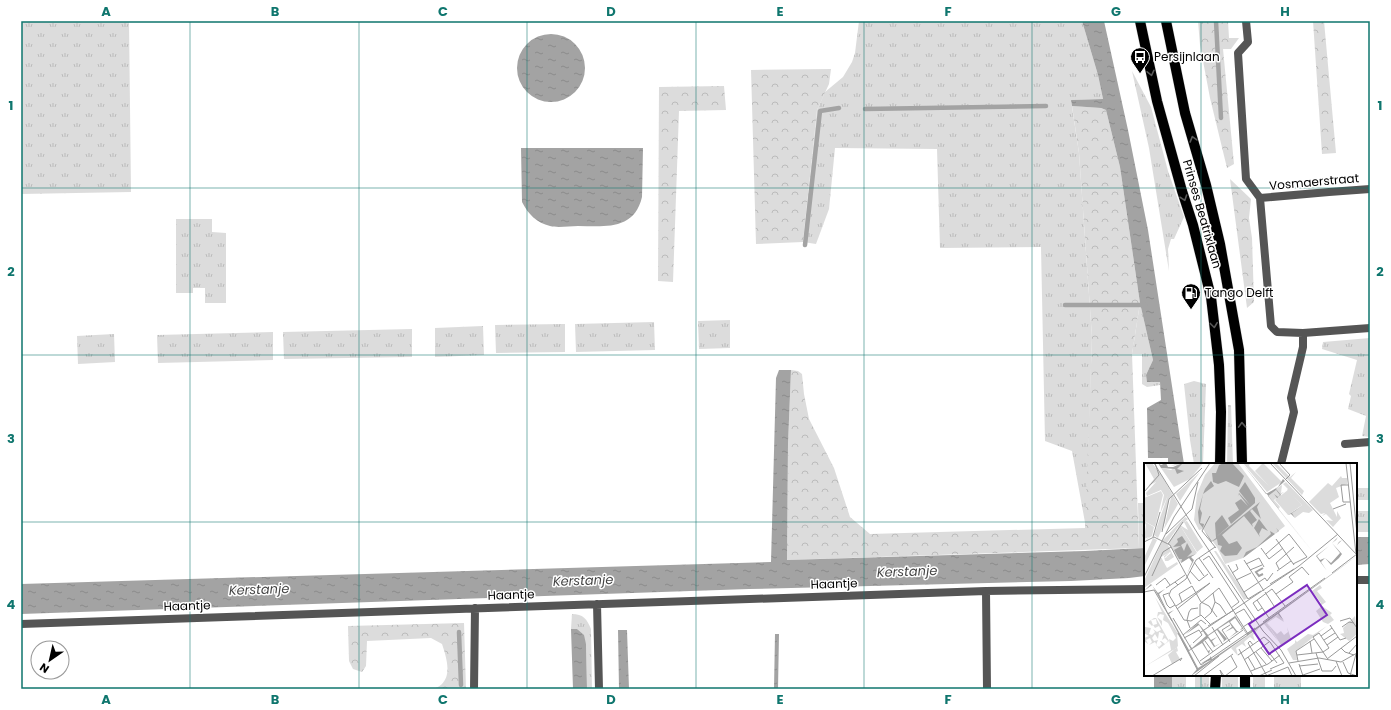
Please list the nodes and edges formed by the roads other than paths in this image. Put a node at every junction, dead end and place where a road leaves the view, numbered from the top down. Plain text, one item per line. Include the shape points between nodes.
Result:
1 (1140, 21) edge
2 (1166, 21) edge
3 (1246, 21) edge
4 (1370, 189) edge
5 (1260, 198) junction
6 (1370, 328) edge
7 (1303, 333) junction
8 (1370, 442) edge
9 (1346, 444) dead end
10 (1220, 463) edge
11 (1242, 463) edge
12 (1281, 463) edge
13 (1357, 580) edge
14 (1370, 580) edge
15 (1144, 588) edge
16 (986, 591) junction
17 (597, 604) junction
18 (475, 608) junction
19 (21, 624) edge
20 (1216, 676) edge
21 (1245, 676) edge
22 (474, 689) edge
23 (599, 689) edge
24 (987, 689) edge
25 (1215, 689) edge
26 (1245, 689) edge

1 -> 10 main road, Prinses Beatrixlaan via 1157,101 1193,224 1211,297 1219,365
11 -> 2 main road, Prinses Beatrixlaan via 1239,350 1220,244 1185,113
3 - 5 street via 1248,42 1238,53 1246,179
4 - 5 street, Vosmaerstraat
5 - 7 street via 1271,326 1277,332
6 - 7 street
7 - 12 street via 1303,347 1290,398 1294,412
8 - 9 street
13 - 14 street
15 - 16 street, Haantje
16 - 17 street, Haantje
16 - 24 street
17 - 18 street, Haantje
17 - 23 street
18 - 19 street, Haantje
18 - 22 street
20 - 25 main road
21 - 26 main road

